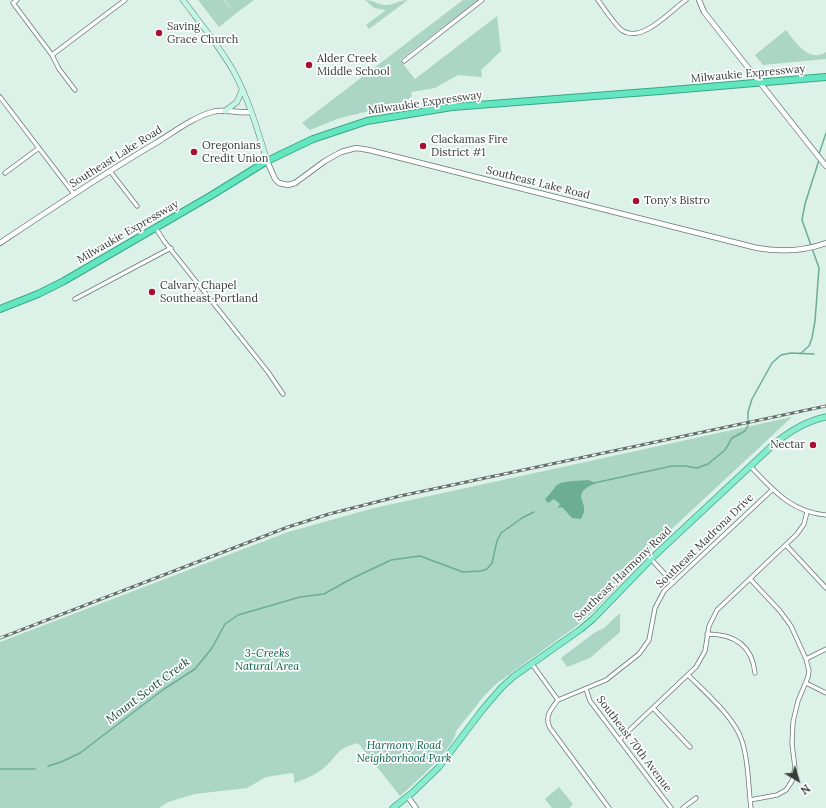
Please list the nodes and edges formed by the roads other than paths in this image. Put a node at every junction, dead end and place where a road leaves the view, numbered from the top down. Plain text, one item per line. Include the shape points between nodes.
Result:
1 (17, 0) edge
2 (125, 0) edge
3 (183, 0) edge
4 (482, 0) edge
5 (598, 0) edge
6 (686, 0) edge
7 (699, 0) edge
8 (52, 55) junction
9 (404, 61) dead end
10 (826, 78) edge
11 (760, 82) junction
12 (75, 90) dead end
13 (242, 90) junction
14 (0, 97) edge
15 (225, 110) junction
16 (251, 112) junction
17 (39, 148) junction
18 (267, 161) junction
19 (826, 165) edge
20 (110, 171) junction
21 (6, 173) dead end
22 (74, 194) junction
23 (137, 206) dead end
24 (155, 227) junction
25 (0, 243) edge
26 (826, 243) edge
27 (171, 248) junction
28 (75, 299) dead end
29 (0, 309) edge
30 (283, 394) dead end
31 (826, 417) edge
32 (750, 466) junction
33 (772, 490) junction
34 (807, 512) junction
35 (826, 515) edge
36 (786, 545) junction
37 (651, 559) junction
38 (750, 579) junction
39 (673, 583) junction
40 (826, 588) edge
41 (707, 634) junction
42 (826, 649) edge
43 (806, 659) junction
44 (532, 664) junction
45 (755, 672) dead end
46 (688, 675) junction
47 (806, 683) junction
48 (586, 689) junction
49 (826, 693) edge
50 (558, 700) junction
51 (653, 708) junction
52 (619, 740) junction
53 (690, 747) dead end
54 (408, 797) junction
55 (696, 798) dead end
56 (750, 800) junction
57 (393, 808) edge
58 (416, 808) edge
59 (609, 808) edge
60 (671, 808) edge
61 (683, 808) edge
62 (751, 808) edge

1 - 8 street via 13,3
2 - 8 street
3 - 13 main road via 224,56
4 - 9 street
5 - 6 street via 619,27 635,34 647,30
7 - 11 street via 704,12
8 - 12 street
10 - 11 highway, Milwaukie Expressway
11 - 18 highway, Milwaukie Expressway via 452,107 404,114 367,121 327,133
11 - 19 street
13 - 15 main road via 237,102
13 - 16 main road
14 - 17 street
15 - 16 street, Southeast Lake Road
15 - 20 street, Southeast Lake Road via 196,118
16 - 18 main road
17 - 21 street
17 - 22 street
18 - 24 highway, Milwaukie Expressway
18 - 26 street, Southeast Lake Road via 275,179 288,185 341,152 356,148 370,150 746,245 766,249 798,250
20 - 22 street, Southeast Lake Road
20 - 23 street
22 - 25 street, Southeast Lake Road
24 - 27 street
24 - 29 highway, Milwaukie Expressway via 64,281
27 - 28 street
27 - 30 street
31 - 32 main road, Southeast Harmony Road via 792,431
32 - 33 street
32 - 37 main road, Southeast Harmony Road
33 - 34 street via 788,503
33 - 39 street, Southeast Madrona Drive
34 - 35 street
34 - 36 street via 801,529
36 - 38 street
36 - 40 street
37 - 39 street
37 - 44 main road, Southeast Harmony Road via 586,625
38 - 41 street via 717,610
38 - 43 street via 786,618
39 - 48 street, Southeast Madrona Drive via 657,602 650,635 642,650 612,676
41 - 45 street via 726,636 739,642 750,654
41 - 46 street via 702,657
42 - 43 street
43 - 47 street via 809,671
44 - 50 street
44 - 54 main road, Southeast Harmony Road via 496,692 439,767
46 - 51 street
46 - 56 street via 729,718 738,732 744,749
47 - 49 street
47 - 56 street via 793,722 792,744 796,768 792,781 786,790 777,796
48 - 50 street, Southeast Madrona Drive
48 - 52 street, Southeast 70th Avenue via 590,701
50 - 59 street via 548,714 550,728
51 - 52 street
51 - 53 street
52 - 60 street, Southeast 70th Avenue
54 - 57 main road, Southeast Harmony Road
54 - 58 street
55 - 61 street
56 - 62 street

